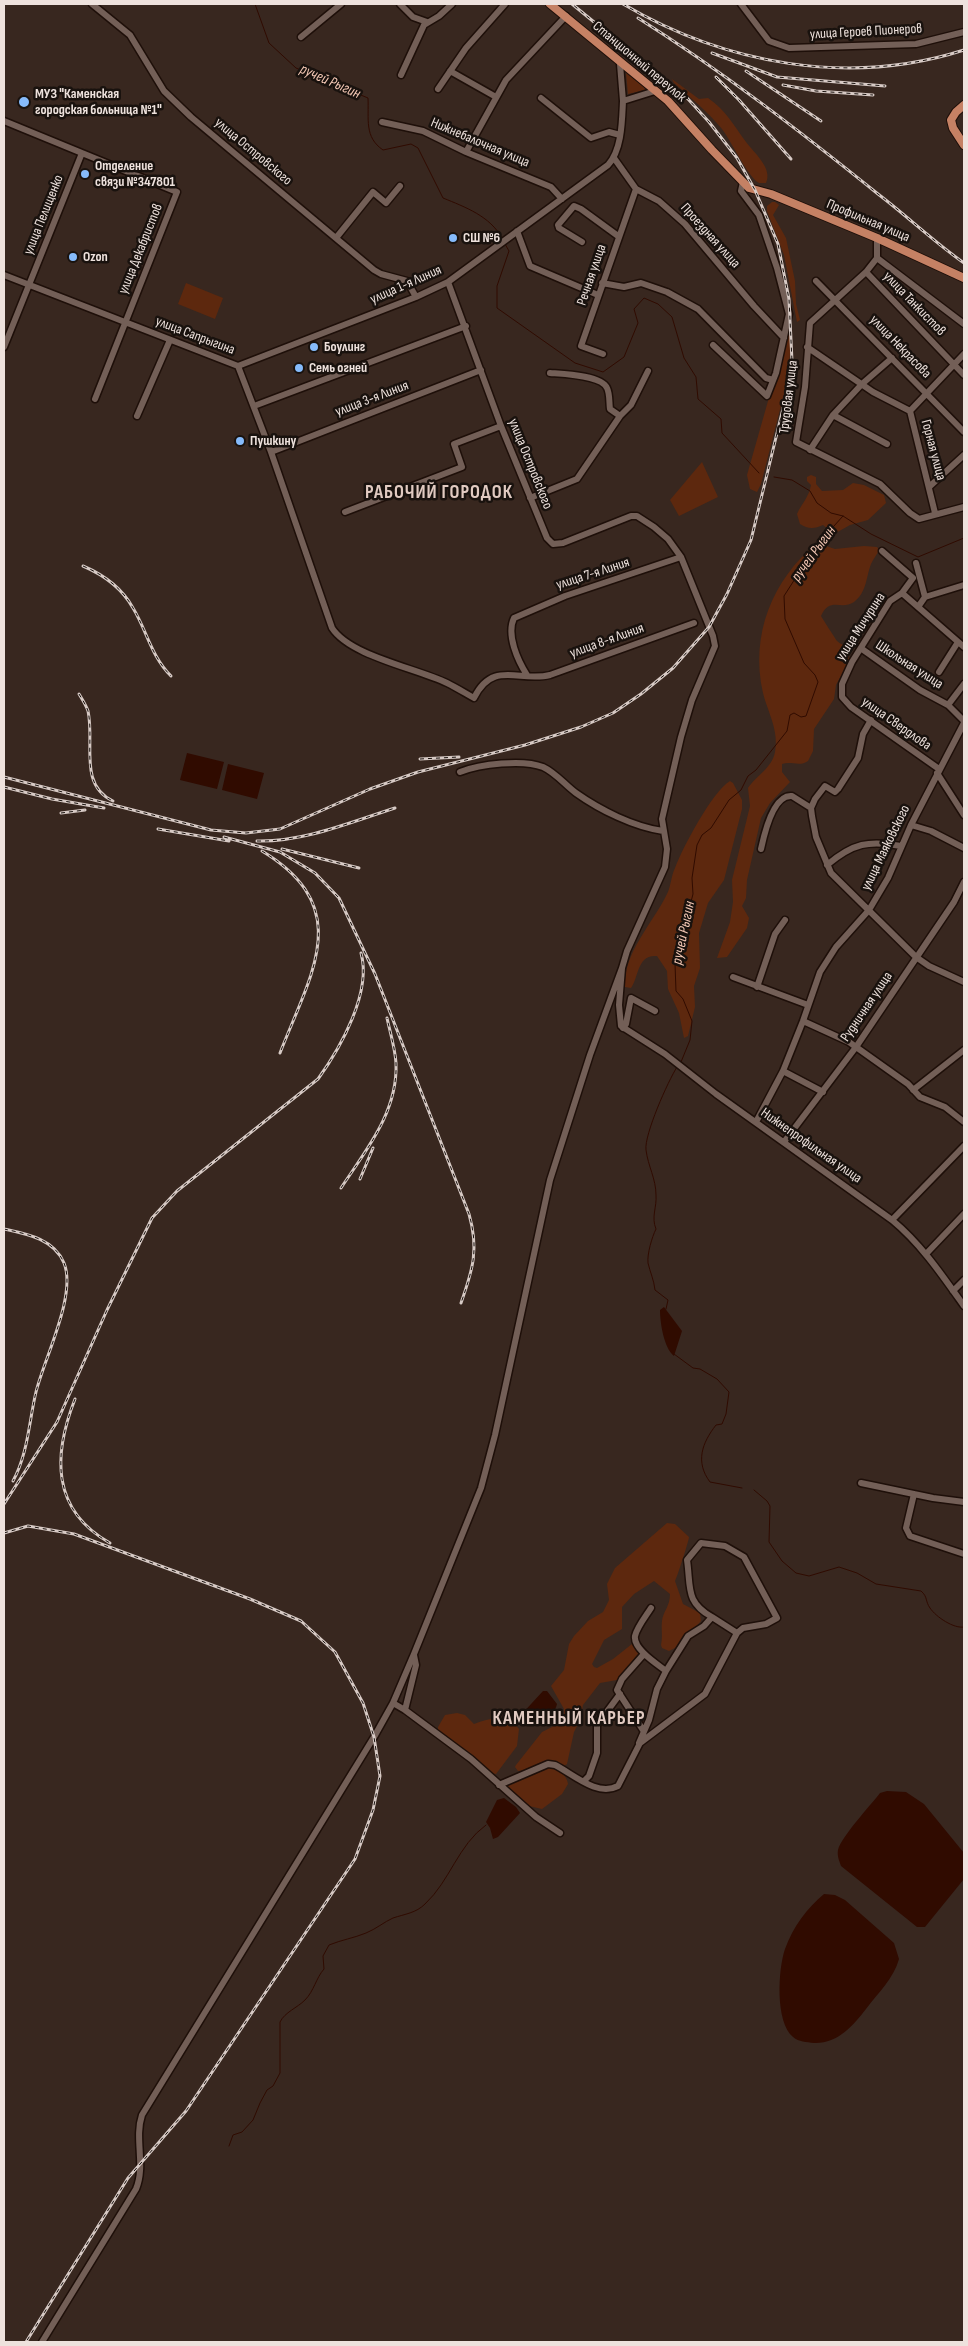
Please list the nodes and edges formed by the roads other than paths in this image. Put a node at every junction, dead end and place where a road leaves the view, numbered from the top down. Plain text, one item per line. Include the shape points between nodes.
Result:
1 (92, 4) edge
2 (341, 4) edge
3 (400, 4) edge
4 (452, 4) edge
5 (505, 4) edge
6 (550, 4) edge
7 (741, 4) edge
8 (566, 16) junction
9 (427, 22) junction
10 (964, 32) edge
11 (301, 37) dead end
12 (620, 64) junction
13 (450, 71) junction
14 (401, 75) dead end
15 (438, 90) dead end
16 (655, 91) junction
17 (496, 97) junction
18 (542, 98) dead end
19 (623, 102) junction
20 (964, 105) edge
21 (4, 121) edge
22 (382, 122) dead end
23 (620, 135) junction
24 (964, 145) edge
25 (466, 152) junction
26 (82, 154) junction
27 (614, 158) junction
28 (742, 182) junction
29 (400, 186) dead end
30 (749, 188) joint
31 (636, 189) junction
32 (562, 199) junction
33 (514, 233) junction
34 (618, 236) junction
35 (336, 238) junction
36 (877, 238) junction
37 (582, 242) dead end
38 (877, 258) junction
39 (866, 272) junction
40 (4, 275) edge
41 (964, 278) edge
42 (816, 281) dead end
43 (448, 282) junction
44 (602, 283) junction
45 (29, 285) junction
46 (598, 295) junction
47 (416, 297) junction
48 (836, 298) junction
49 (125, 323) junction
50 (964, 324) edge
51 (466, 326) junction
52 (784, 338) junction
53 (170, 340) junction
54 (713, 345) dead end
55 (4, 346) edge
56 (807, 347) junction
57 (604, 354) dead end
58 (964, 354) edge
59 (892, 358) junction
60 (955, 364) junction
61 (238, 366) junction
62 (481, 370) junction
63 (648, 371) dead end
64 (550, 373) dead end
65 (964, 375) edge
66 (770, 379) junction
67 (750, 381) junction
68 (862, 384) junction
69 (926, 394) junction
70 (95, 399) dead end
71 (254, 406) junction
72 (910, 412) junction
73 (832, 415) junction
74 (137, 416) dead end
75 (620, 416) junction
76 (501, 426) junction
77 (964, 432) edge
78 (887, 444) dead end
79 (810, 450) junction
80 (271, 452) junction
81 (964, 455) edge
82 (929, 487) junction
83 (530, 498) junction
84 (964, 507) edge
85 (345, 512) dead end
86 (935, 514) junction
87 (882, 552) dead end
88 (681, 557) junction
89 (916, 563) dead end
90 (964, 585) edge
91 (902, 593) junction
92 (925, 597) junction
93 (918, 607) junction
94 (329, 620) joint
95 (694, 623) dead end
96 (958, 642) junction
97 (964, 647) edge
98 (862, 649) junction
99 (939, 672) dead end
100 (528, 675) junction
101 (964, 684) edge
102 (842, 697) joint
103 (948, 705) junction
104 (871, 720) junction
105 (964, 722) edge
106 (938, 771) junction
107 (460, 772) dead end
108 (811, 808) junction
109 (964, 815) edge
110 (911, 825) junction
111 (663, 831) junction
112 (902, 846) junction
113 (964, 848) edge
114 (761, 849) dead end
115 (827, 865) junction
116 (964, 882) edge
117 (869, 910) junction
118 (785, 920) dead end
119 (916, 957) junction
120 (622, 968) junction
121 (733, 977) dead end
122 (964, 982) edge
123 (758, 987) junction
124 (808, 1005) junction
125 (654, 1011) dead end
126 (804, 1020) junction
127 (623, 1028) junction
128 (856, 1047) junction
129 (964, 1050) edge
130 (783, 1071) junction
131 (913, 1090) junction
132 (824, 1092) junction
133 (756, 1122) junction
134 (964, 1122) edge
135 (784, 1142) junction
136 (964, 1146) edge
137 (964, 1214) edge
138 (892, 1220) junction
139 (926, 1254) junction
140 (964, 1280) edge
141 (953, 1290) junction
142 (964, 1306) edge
143 (861, 1483) dead end
144 (914, 1494) junction
145 (964, 1502) edge
146 (964, 1554) edge
147 (651, 1608) dead end
148 (712, 1617) junction
149 (737, 1633) junction
150 (414, 1654) junction
151 (644, 1654) junction
152 (666, 1671) junction
153 (620, 1694) junction
154 (393, 1703) junction
155 (405, 1710) junction
156 (643, 1730) junction
157 (639, 1744) junction
158 (584, 1781) junction
159 (498, 1785) junction
160 (560, 1833) dead end
161 (42, 2342) edge

1 - 35 street, улица Островского via 130,35 164,91
2 - 11 street
3 - 9 street via 413,16
4 - 9 street
5 - 13 street
6 - 8 main road, Станционный переулок
7 - 10 street, улица Героев Пионеров via 769,41 795,48 916,44
8 - 12 main road, Станционный переулок
8 - 17 street via 506,80
9 - 14 street
12 - 16 main road, Станционный переулок
12 - 19 street
13 - 15 street
13 - 17 street
16 - 19 street
16 - 28 main road, Станционный переулок via 680,113
17 - 25 street
18 - 23 street via 591,138 609,132
19 - 23 street
20 - 24 main road via 951,120
21 - 26 street, улица Декабристов
22 - 25 street, Нижнебалочная улица via 423,131
23 - 27 street
25 - 32 street, Нижнебалочная улица via 551,187
26 - 45 street, улица Пелищенко
26 - 49 street, улица Декабристов via 177,192
27 - 31 street, Проездная улица
27 - 32 street, улица 1-я Линия
28 - 30 main road, Станционный переулок
28 - 52 street via 742,194 759,216 782,285 789,314
29 - 35 street via 386,203 373,192
30 - 36 main road, Профильная улица
31 - 34 street, Речная улица
31 - 52 street, Проездная улица via 659,201 685,224
32 - 33 street, улица 1-я Линия
33 - 43 street, улица 1-я Линия
33 - 46 street via 530,266
34 - 37 street via 574,206 558,228
34 - 44 street, Речная улица
35 - 47 street, улица Островского via 377,272 407,281
36 - 38 street
36 - 41 main road, Профильная улица
38 - 39 street, Трудовая улица
38 - 50 street
39 - 48 street, Трудовая улица
39 - 60 street, улица Танкистов
40 - 45 street, улица Сапрыгина
42 - 48 street, улица Некрасова
43 - 47 street, улица 1-я Линия
43 - 51 street, улица Островского
44 - 46 street, Речная улица
44 - 66 street via 624,287 641,283 667,292 698,310
45 - 49 street, улица Сапрыгина
45 - 55 street, улица Пелищенко
46 - 57 street, Речная улица via 580,346
47 - 61 street, улица 1-я Линия
48 - 56 street, Трудовая улица via 810,322
48 - 59 street, улица Некрасова
49 - 53 street, улица Сапрыгина
49 - 70 street
51 - 62 street, улица Островского
51 - 71 street
52 - 66 street
53 - 61 street, улица Сапрыгина
53 - 74 street
54 - 67 street
56 - 68 street
56 - 79 street, Трудовая улица via 805,387 796,439 798,444
58 - 60 street, Горная улица
59 - 68 street
59 - 69 street, улица Некрасова
60 - 65 street, улица Танкистов
60 - 69 street, Горная улица
61 - 71 street, улица Сапрыгина
62 - 76 street, улица Островского
62 - 80 street, улица 3-я Линия
63 - 75 street via 631,404
64 - 75 street via 580,375 603,383 608,391 610,409
66 - 67 street
66 - 67 street via 767,396
68 - 72 street
68 - 73 street
69 - 72 street, Горная улица
69 - 77 street, улица Некрасова
71 - 80 street, улица Сапрыгина
72 - 82 street, Горная улица
73 - 78 street
73 - 79 street
75 - 83 street via 577,479
76 - 83 street, улица Островского
76 - 85 street via 454,444 462,467
79 - 86 street, Трудовая улица via 880,484 919,519
80 - 94 street, улица Сапрыгина
81 - 82 street
82 - 86 street, Горная улица
83 - 88 street, улица Островского via 550,542 563,543 637,516 662,533
84 - 86 street
87 - 91 street, улица Мичурина via 913,578
88 - 100 street, улица 7-я Линия via 565,596 514,618 512,637 521,665
88 - 111 street via 715,646 686,717 662,819
89 - 92 street
90 - 92 street
91 - 93 street
91 - 98 street, улица Мичурина via 890,601
92 - 93 street
93 - 96 street
94 - 100 street, улица 8-я Линия via 337,636 356,649 447,683 474,698 486,680 505,675
95 - 100 street, улица 8-я Линия via 550,675
96 - 97 street
96 - 99 street
98 - 102 street, улица Мичурина via 846,672
98 - 103 street, Школьная улица via 920,690
101 - 103 street
102 - 104 street, улица Свердлова
103 - 105 street, Школьная улица
104 - 106 street, улица Свердлова
104 - 108 street via 863,734 858,758 838,789 835,792 825,786
105 - 106 street, улица Маяковского
106 - 109 street, улица Свердлова
106 - 110 street, улица Маяковского
107 - 111 street via 485,765 541,767 601,808 653,830
108 - 114 street via 792,796 782,798 765,830
108 - 115 street via 816,837
110 - 112 street, улица Маяковского
110 - 113 street via 932,831
111 - 120 street via 667,849 664,867
112 - 115 street via 860,844
112 - 117 street, улица Маяковского
115 - 117 street via 835,878
116 - 119 street, Рудничная улица
117 - 119 street
117 - 124 street, улица Маяковского via 828,957
118 - 123 street via 775,934
119 - 122 street
119 - 128 street, Рудничная улица
120 - 127 street via 619,1016
120 - 150 street via 550,1180 481,1488
121 - 123 street
123 - 124 street
124 - 126 street, улица Маяковского
125 - 127 street via 631,998
126 - 128 street
126 - 130 street, улица Маяковского
127 - 133 street, Нижнепрофильная улица via 684,1068
128 - 131 street
128 - 132 street, Рудничная улица
129 - 131 street
130 - 132 street
130 - 133 street, улица Маяковского
131 - 134 street via 920,1097 945,1107
132 - 135 street, Рудничная улица
133 - 135 street, Нижнепрофильная улица
135 - 138 street, Нижнепрофильная улица
136 - 138 street
137 - 139 street
138 - 139 street, Нижнепрофильная улица
139 - 141 street, Нижнепрофильная улица
140 - 141 street
141 - 142 street, Нижнепрофильная улица
143 - 144 street
144 - 145 street
144 - 146 street via 906,1524 907,1533 916,1540
147 - 151 street via 635,1638
148 - 149 street
148 - 149 street via 694,1604 690,1590 687,1560 701,1543 725,1546 744,1557 777,1618 766,1624 743,1628
148 - 152 street via 688,1636
149 - 157 street via 705,1694
150 - 154 street
150 - 155 street via 416,1665
151 - 152 street
151 - 153 street via 618,1685
152 - 156 street via 656,1689 649,1720
153 - 156 street
153 - 158 street via 597,1725 597,1753
154 - 155 street
154 - 161 street via 142,2115 141,2170 136,2189
155 - 159 street via 471,1760
156 - 157 street
157 - 158 street via 618,1786 606,1790
158 - 159 street via 548,1764
159 - 160 street

